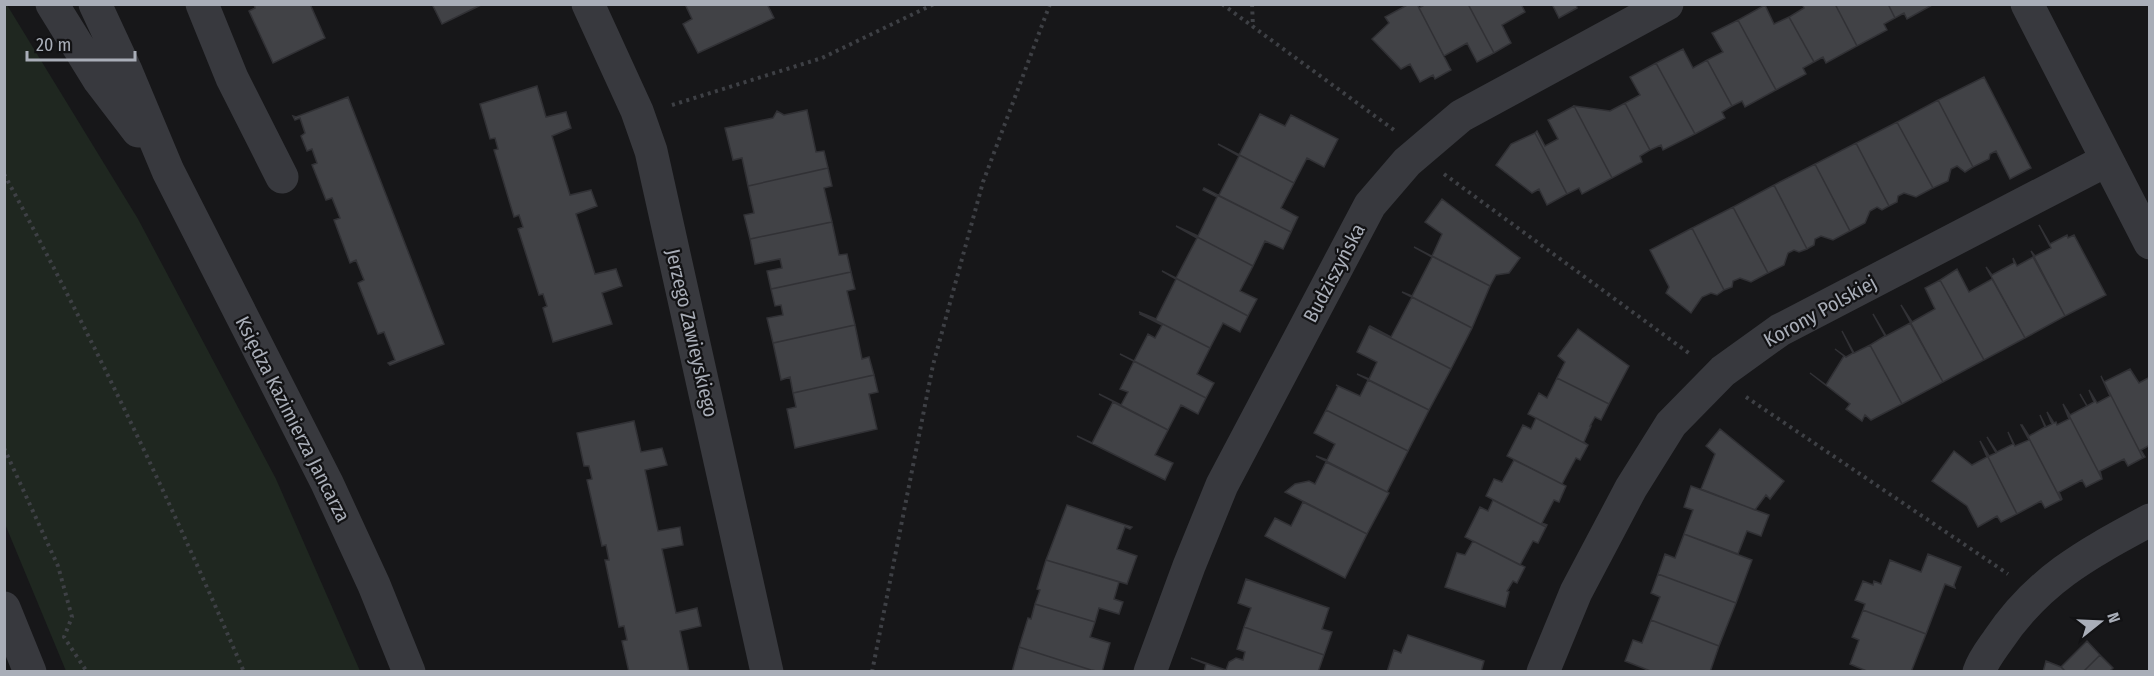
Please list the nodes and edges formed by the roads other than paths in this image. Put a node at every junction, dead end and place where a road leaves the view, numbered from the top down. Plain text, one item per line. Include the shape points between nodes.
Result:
1 (52, 4) edge
2 (95, 4) edge
3 (202, 4) edge
4 (588, 4) edge
5 (1667, 4) edge
6 (2027, 4) edge
7 (2107, 160) junction
8 (168, 171) junction
9 (282, 177) dead end
10 (2150, 243) edge
11 (2150, 520) edge
12 (4, 608) edge
13 (30, 672) edge
14 (409, 672) edge
15 (767, 672) edge
16 (1150, 672) edge
17 (1543, 672) edge
18 (1979, 672) edge

1 - 8 street, Księdza Kazimierza Jancarza via 99,80
2 - 8 street, Księdza Kazimierza Jancarza
3 - 9 street via 232,78
4 - 15 street, Jerzego Zawieyskiego via 651,151
5 - 16 street, Budziszyńska via 1461,116 1407,162 1370,204 1222,485
6 - 7 street
7 - 10 street
7 - 17 street, Korony Polskiej via 1780,330 1723,370 1671,424 1631,488 1576,592
8 - 14 street, Księdza Kazimierza Jancarza via 327,483
11 - 18 street via 2088,553 2047,583 2010,622
12 - 13 street

